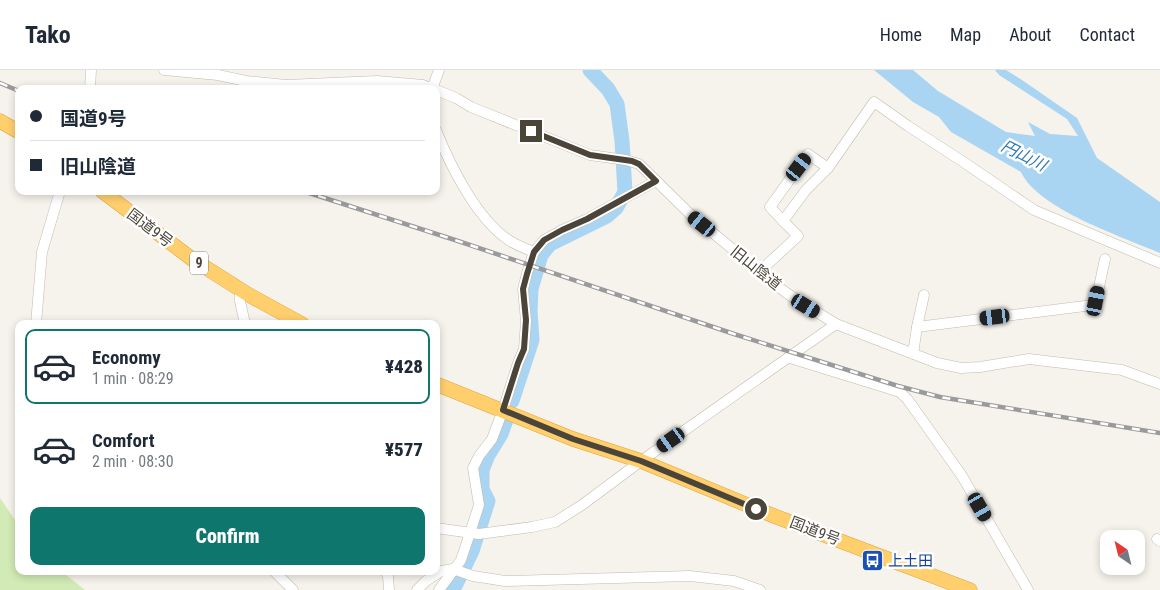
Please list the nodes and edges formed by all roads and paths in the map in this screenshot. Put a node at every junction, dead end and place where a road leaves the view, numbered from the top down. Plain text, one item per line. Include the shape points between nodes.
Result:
1 (91, 70) edge
2 (164, 70) edge
3 (439, 70) edge
4 (90, 85) edge
5 (286, 85) edge
6 (286, 85) edge
7 (423, 85) edge
8 (433, 85) edge
9 (440, 92) edge
10 (0, 121) edge
11 (15, 130) edge
12 (440, 139) edge
13 (828, 168) junction
14 (656, 181) junction
15 (59, 195) edge
16 (107, 195) edge
17 (783, 221) junction
18 (534, 252) junction
19 (1105, 259) dead end
20 (1160, 263) edge
21 (760, 272) junction
22 (240, 289) junction
23 (924, 295) dead end
24 (36, 320) edge
25 (245, 320) edge
26 (295, 320) edge
27 (836, 324) junction
28 (917, 327) junction
29 (913, 354) junction
30 (790, 358) junction
31 (1160, 384) edge
32 (440, 386) edge
33 (503, 410) junction
34 (641, 461) junction
35 (440, 529) edge
36 (470, 533) junction
37 (453, 569) junction
38 (440, 572) edge
39 (278, 575) edge
40 (387, 575) edge
41 (435, 575) edge
42 (962, 588) edge
43 (293, 590) edge
44 (390, 590) edge
45 (417, 590) edge
46 (439, 590) edge
47 (760, 590) edge
48 (1028, 590) edge

1 - 4 street
2 - 5 street, 旧山陰道
3 - 8 street
6 - 7 street, 旧山陰道 via 377,81
9 - 14 street, 旧山陰道 via 590,155 639,164
10 - 11 highway
12 - 18 street via 460,182 487,222 509,240
13 - 17 street via 806,190
13 - 17 street via 808,154 770,206
13 - 20 street via 874,102 1034,210
14 - 18 street via 544,240
14 - 21 street, 旧山陰道
15 - 24 street via 42,252
16 - 22 highway, 国道9号 / 9 via 192,259
17 - 21 street via 798,236
18 - 33 street via 523,289 524,349
19 - 28 street via 1093,305
21 - 27 street, 旧山陰道
22 - 25 street
22 - 26 highway, 国道9号 / 9
23 - 28 street
27 - 29 street, 旧山陰道
27 - 30 street
28 - 29 street
29 - 31 street, 旧山陰道 via 961,368 1029,359 1085,365 1122,370
30 - 34 street
30 - 48 street via 900,392 962,476
32 - 33 highway, 国道9号
33 - 34 highway, 国道9号 via 573,439
33 - 36 street via 492,439 473,468 479,505
34 - 36 street via 555,522
34 - 42 highway, 国道9号
35 - 36 street
36 - 37 street via 461,560
37 - 38 street
37 - 46 street
37 - 47 street via 505,581 690,576 734,581
39 - 43 street
40 - 44 street
41 - 45 street

